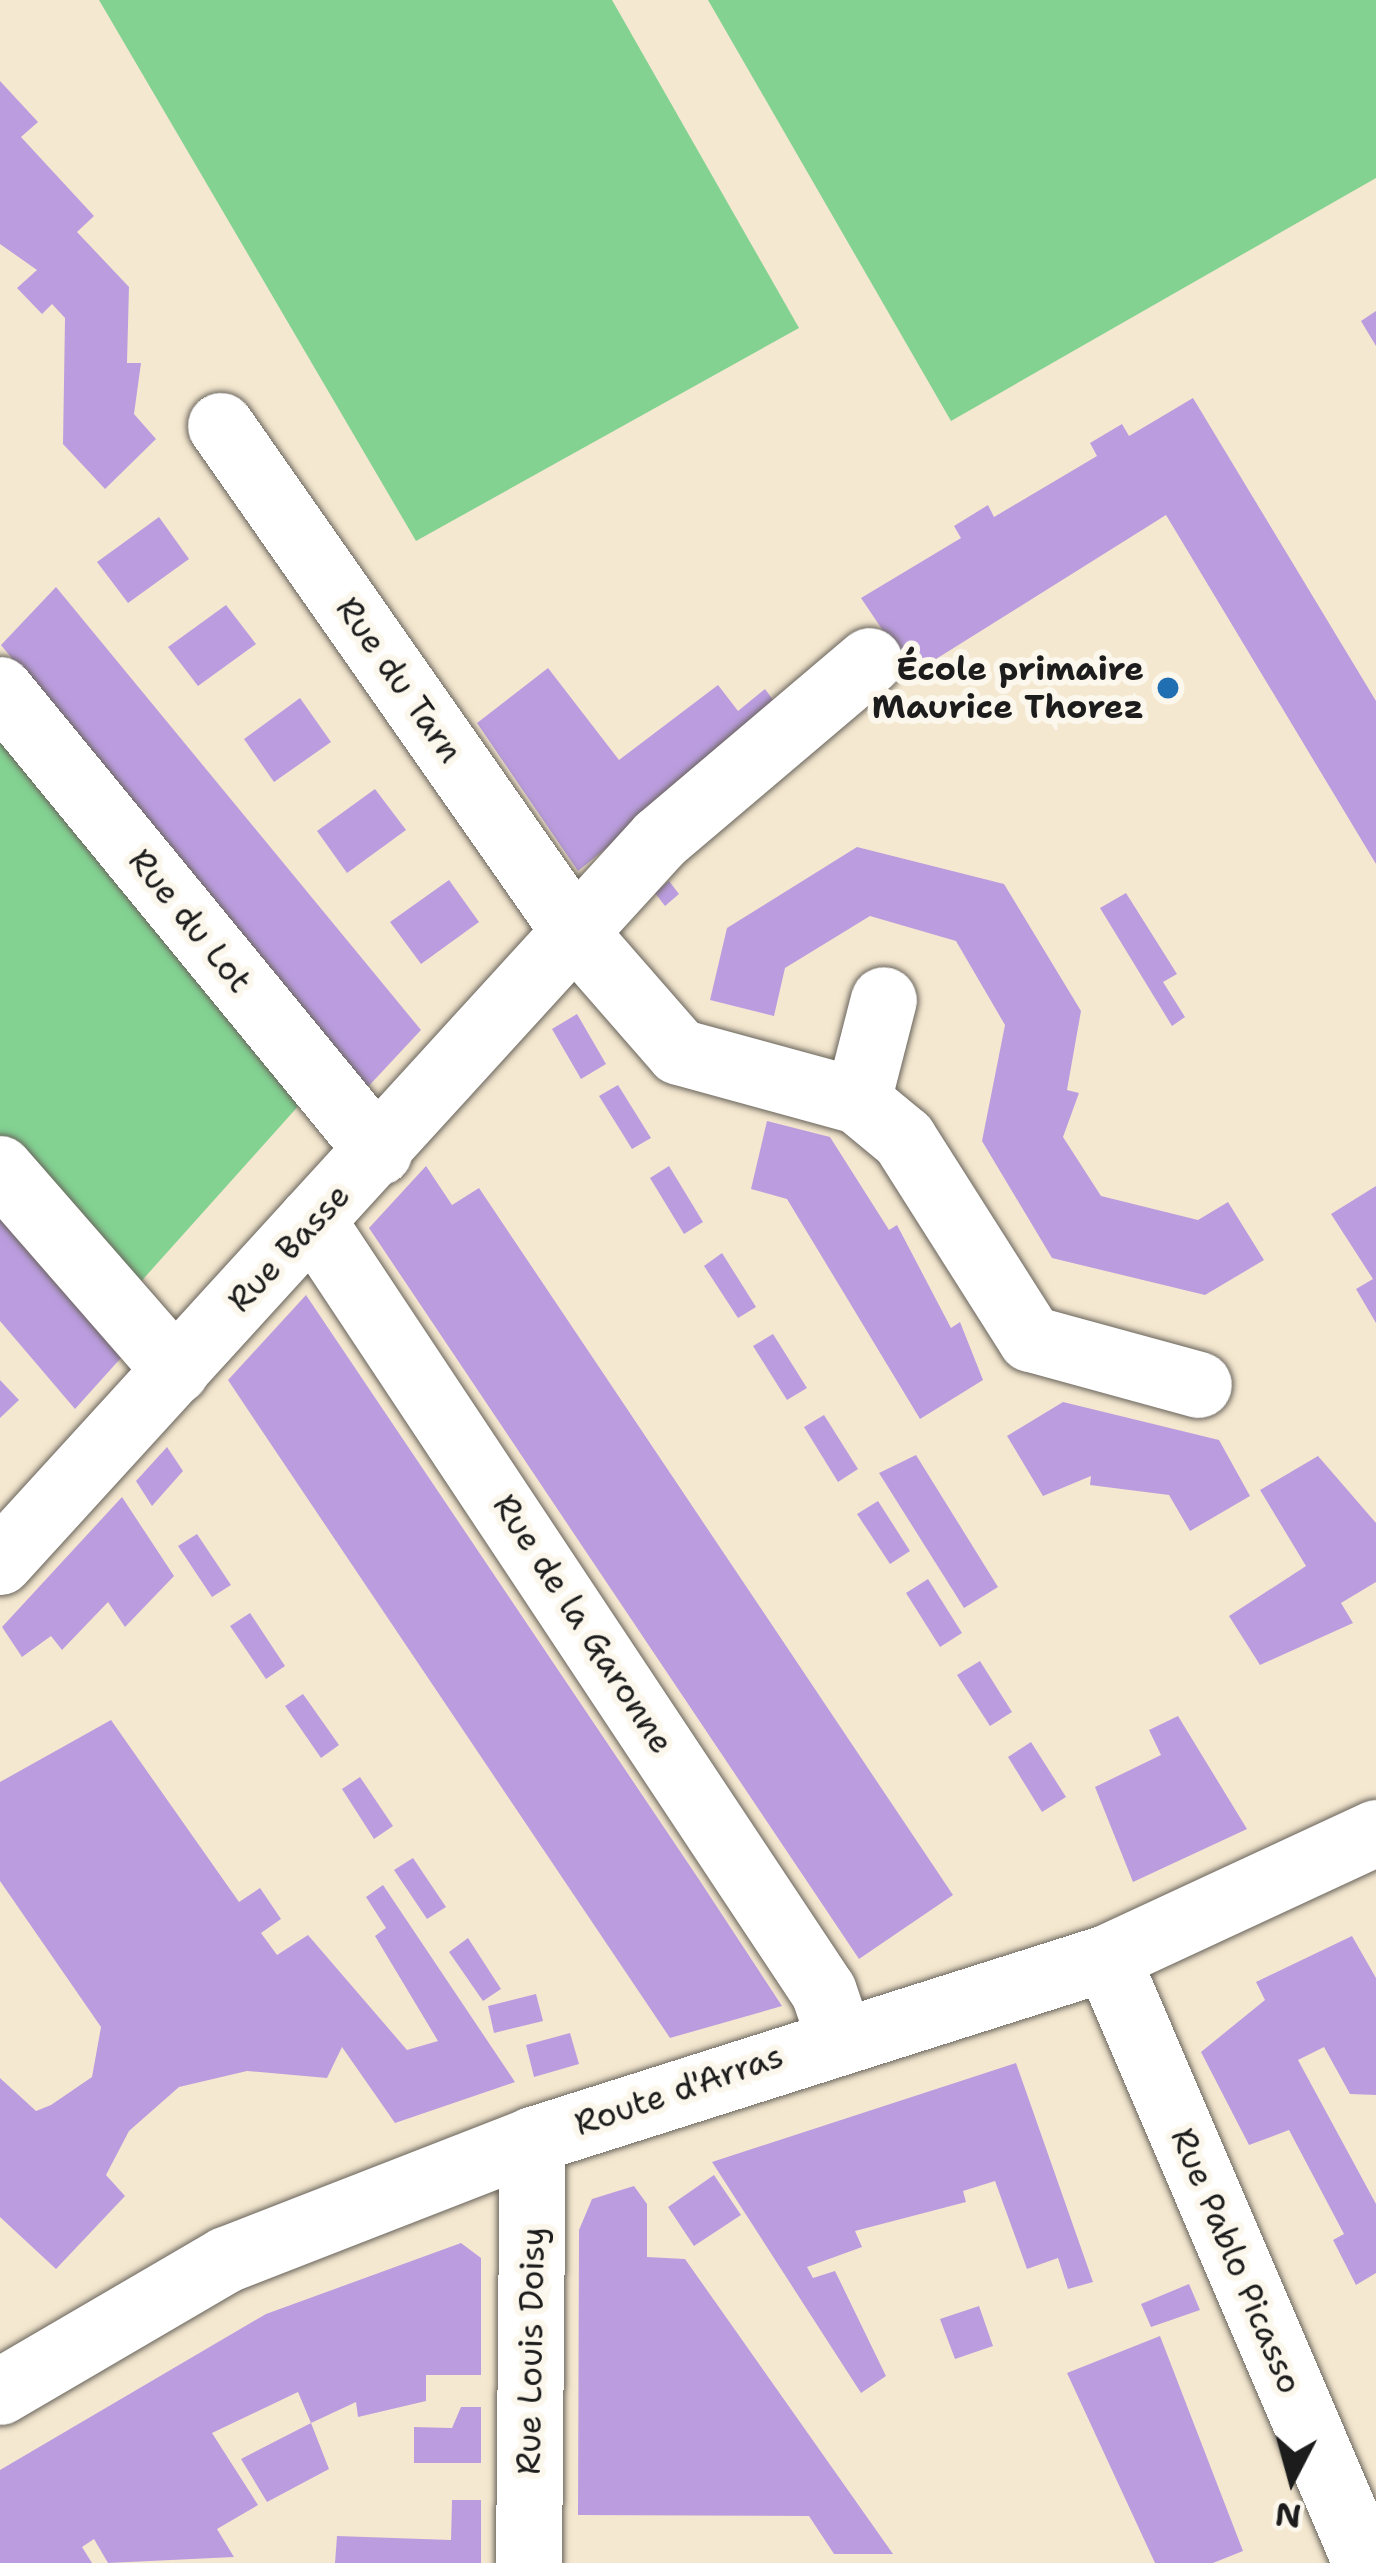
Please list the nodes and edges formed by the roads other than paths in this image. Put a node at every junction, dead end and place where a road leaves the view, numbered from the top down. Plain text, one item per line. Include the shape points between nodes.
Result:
1 (221, 426) dead end
2 (870, 662) dead end
3 (0, 690) edge
4 (577, 935) junction
5 (884, 1000) dead end
6 (858, 1101) junction
7 (380, 1152) junction
8 (0, 1169) edge
9 (313, 1220) junction
10 (176, 1371) junction
11 (1199, 1385) dead end
12 (1, 1559) edge
13 (1376, 1833) edge
14 (1107, 1958) junction
15 (839, 2036) junction
16 (532, 2140) junction
17 (1, 2388) edge
18 (529, 2563) edge
19 (1366, 2563) edge

1 - 4 street, Rue du Tarn
2 - 4 street, Rue Basse via 660,839
3 - 7 street, Rue du Lot
4 - 6 street, Rue du Tarn via 679,1052
4 - 7 street, Rue Basse
5 - 6 street
6 - 11 street via 904,1139 1031,1339
7 - 9 street, Rue Basse
8 - 10 street
9 - 10 street, Rue Basse
9 - 15 street, Rue de la Garonne via 824,1992
10 - 12 street, Rue Basse
13 - 14 street, Route d'Arras
14 - 15 street, Route d'Arras
14 - 19 street, Rue Pablo Picasso
15 - 16 street, Route d'Arras
16 - 17 street, Route d'Arras via 226,2260
16 - 18 street, Rue Louis Doisy

